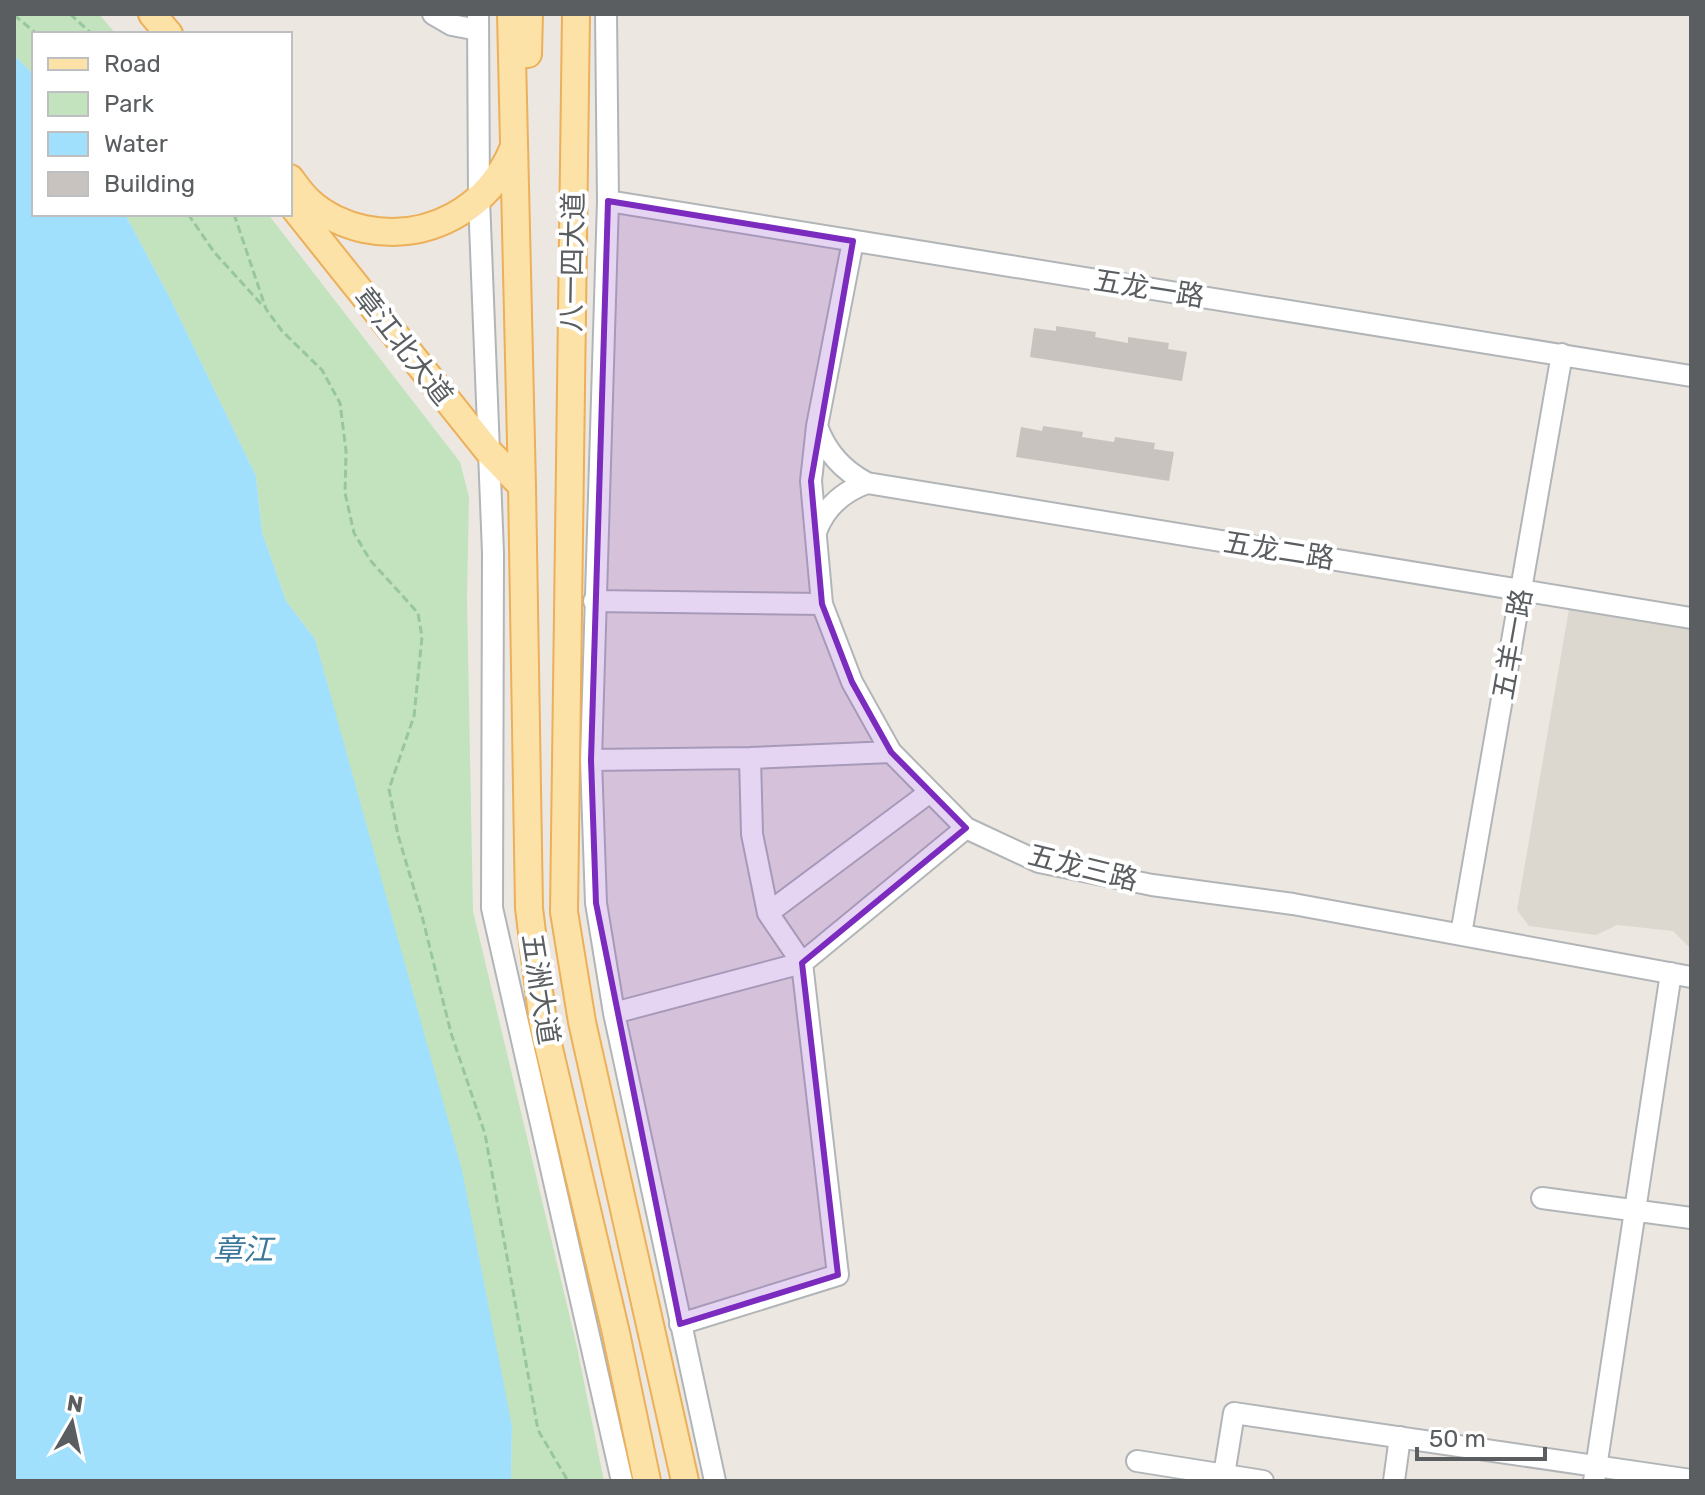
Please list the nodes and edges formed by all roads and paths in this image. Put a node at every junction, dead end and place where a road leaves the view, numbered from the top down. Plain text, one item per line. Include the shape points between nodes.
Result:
1 (70, 14) edge
2 (132, 14) edge
3 (152, 14) edge
4 (433, 14) edge
5 (511, 14) edge
6 (529, 14) edge
7 (559, 14) edge
8 (576, 14) edge
9 (606, 14) edge
10 (14, 15) edge
11 (478, 22) edge
12 (35, 32) edge
13 (90, 32) edge
14 (147, 32) edge
15 (167, 32) edge
16 (515, 145) junction
17 (292, 183) edge
18 (479, 199) junction
19 (608, 201) junction
20 (300, 203) edge
21 (189, 216) edge
22 (235, 216) edge
23 (853, 241) junction
24 (266, 309) junction
25 (1562, 354) junction
26 (1691, 376) edge
27 (817, 426) junction
28 (488, 451) junction
29 (867, 483) junction
30 (522, 486) junction
31 (568, 510) junction
32 (814, 535) junction
33 (1521, 590) junction
34 (594, 601) junction
35 (822, 604) junction
36 (1691, 618) edge
37 (891, 752) junction
38 (750, 758) junction
39 (591, 760) junction
40 (930, 792) junction
41 (966, 828) junction
42 (768, 913) junction
43 (1461, 934) junction
44 (802, 963) junction
45 (1681, 975) edge
46 (614, 1013) junction
47 (1542, 1198) dead end
48 (1635, 1210) junction
49 (1691, 1218) edge
50 (680, 1324) junction
51 (1400, 1437) junction
52 (1137, 1461) dead end
53 (1595, 1474) edge
54 (1224, 1478) edge
55 (1691, 1480) edge
56 (568, 1481) edge
57 (622, 1481) edge
58 (647, 1481) edge
59 (685, 1481) edge
60 (715, 1481) edge
61 (1263, 1481) edge
62 (1394, 1481) edge

1 - 13 path
2 - 14 main road
3 - 15 main road
4 - 11 street via 452,25
5 - 16 main road, 八一四大道
6 - 30 main road
7 - 31 main road
8 - 31 main road, 八一四大道
9 - 19 street
10 - 12 path
11 - 18 street
16 - 18 main road via 499,177
16 - 30 main road, 八一四大道
17 - 20 main road, 章江北大道
18 - 20 main road via 444,222 392,232 357,227
18 - 28 street
19 - 23 street, 五龙一路
19 - 34 street
20 - 28 main road, 章江北大道
21 - 24 path
22 - 24 path
23 - 25 street, 五龙一路
23 - 27 street, 五龙三路
24 - 56 path via 322,370 340,403 345,493 354,533 370,560 418,613 422,637 414,716 389,789 451,1033 485,1134 538,1430
25 - 26 street, 五龙一路
25 - 33 street, 五羊一路
27 - 29 street via 836,460
27 - 32 street, 五龙三路 via 811,481
28 - 30 main road, 章江北大道
28 - 57 street via 493,553 492,908
29 - 32 street via 832,505
29 - 33 street, 五龙二路
30 - 58 main road, 五洲大道 via 532,937 543,1023
31 - 59 main road, 五洲大道 via 564,912 582,1022
32 - 35 street, 五龙三路
33 - 36 street, 五龙二路
33 - 43 street, 五羊一路
34 - 35 street
34 - 39 street
35 - 37 street, 五龙三路 via 852,682
37 - 38 street
37 - 40 street, 五龙三路
38 - 39 street
38 - 42 street via 752,834
39 - 46 street via 596,903
40 - 41 street, 五龙三路
40 - 42 street
41 - 43 street, 五龙三路 via 1039,862
41 - 44 street
42 - 44 street
43 - 45 street, 五龙三路
44 - 46 street
44 - 50 street via 838,1275
45 - 48 street
46 - 50 street
47 - 48 street
48 - 49 street
48 - 53 street
50 - 60 street
51 - 53 street
51 - 54 street via 1234,1413
51 - 62 street
52 - 54 street
53 - 55 street
54 - 61 street

